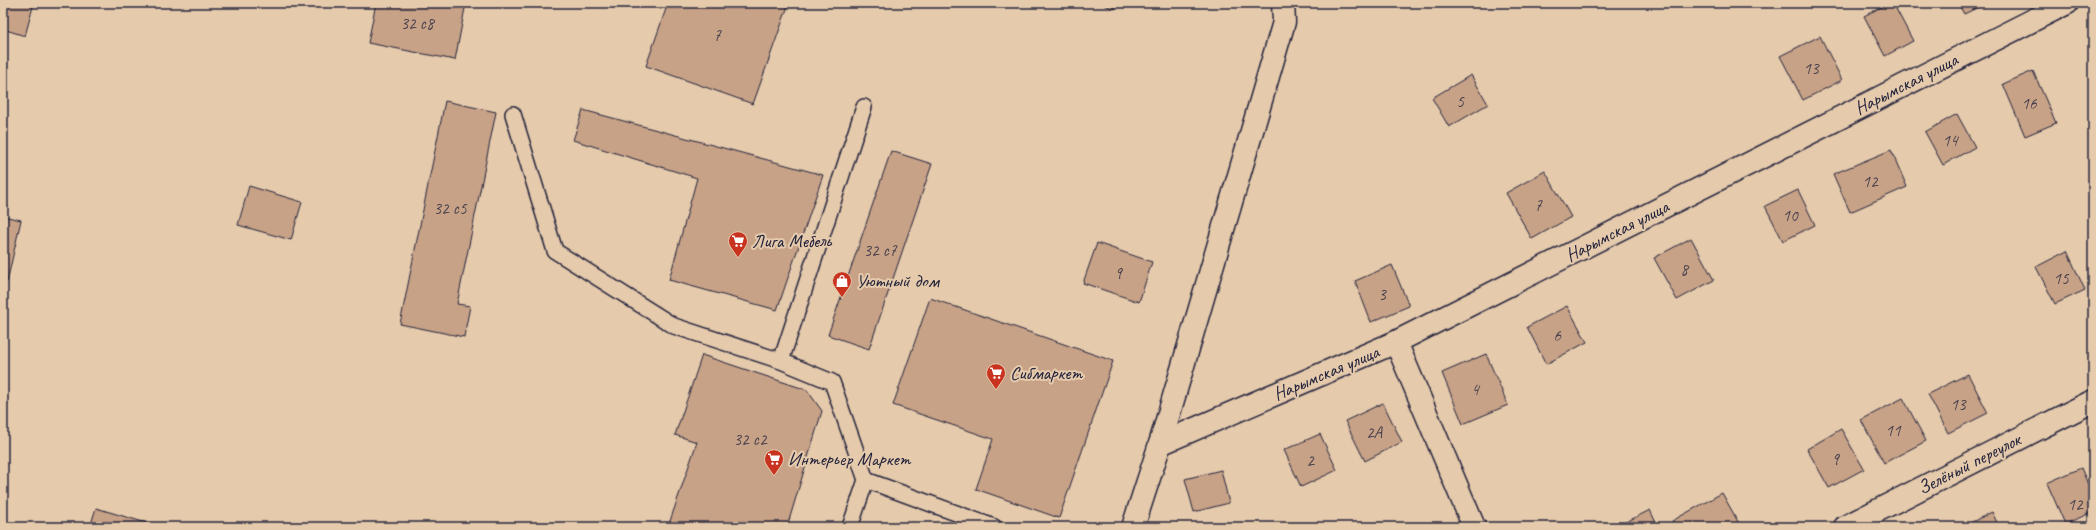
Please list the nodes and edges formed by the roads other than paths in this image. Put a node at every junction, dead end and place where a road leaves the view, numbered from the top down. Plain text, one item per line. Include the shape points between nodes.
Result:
1 (1283, 3) edge
2 (2067, 3) edge
3 (864, 107) dead end
4 (513, 114) dead end
5 (1396, 342) junction
6 (781, 361) junction
7 (2093, 401) edge
8 (1160, 444) junction
9 (866, 480) junction
10 (850, 527) edge
11 (994, 527) edge
12 (1133, 527) edge
13 (1474, 527) edge
14 (1845, 527) edge

1 - 8 street via 1284,22
2 - 5 street, Нарымская улица
3 - 6 lane
4 - 6 lane via 555,251 674,326
5 - 8 street, Нарымская улица
5 - 13 street
6 - 9 lane via 832,382
7 - 14 street, Зелёный переулок
8 - 12 street
9 - 10 lane
9 - 11 lane

